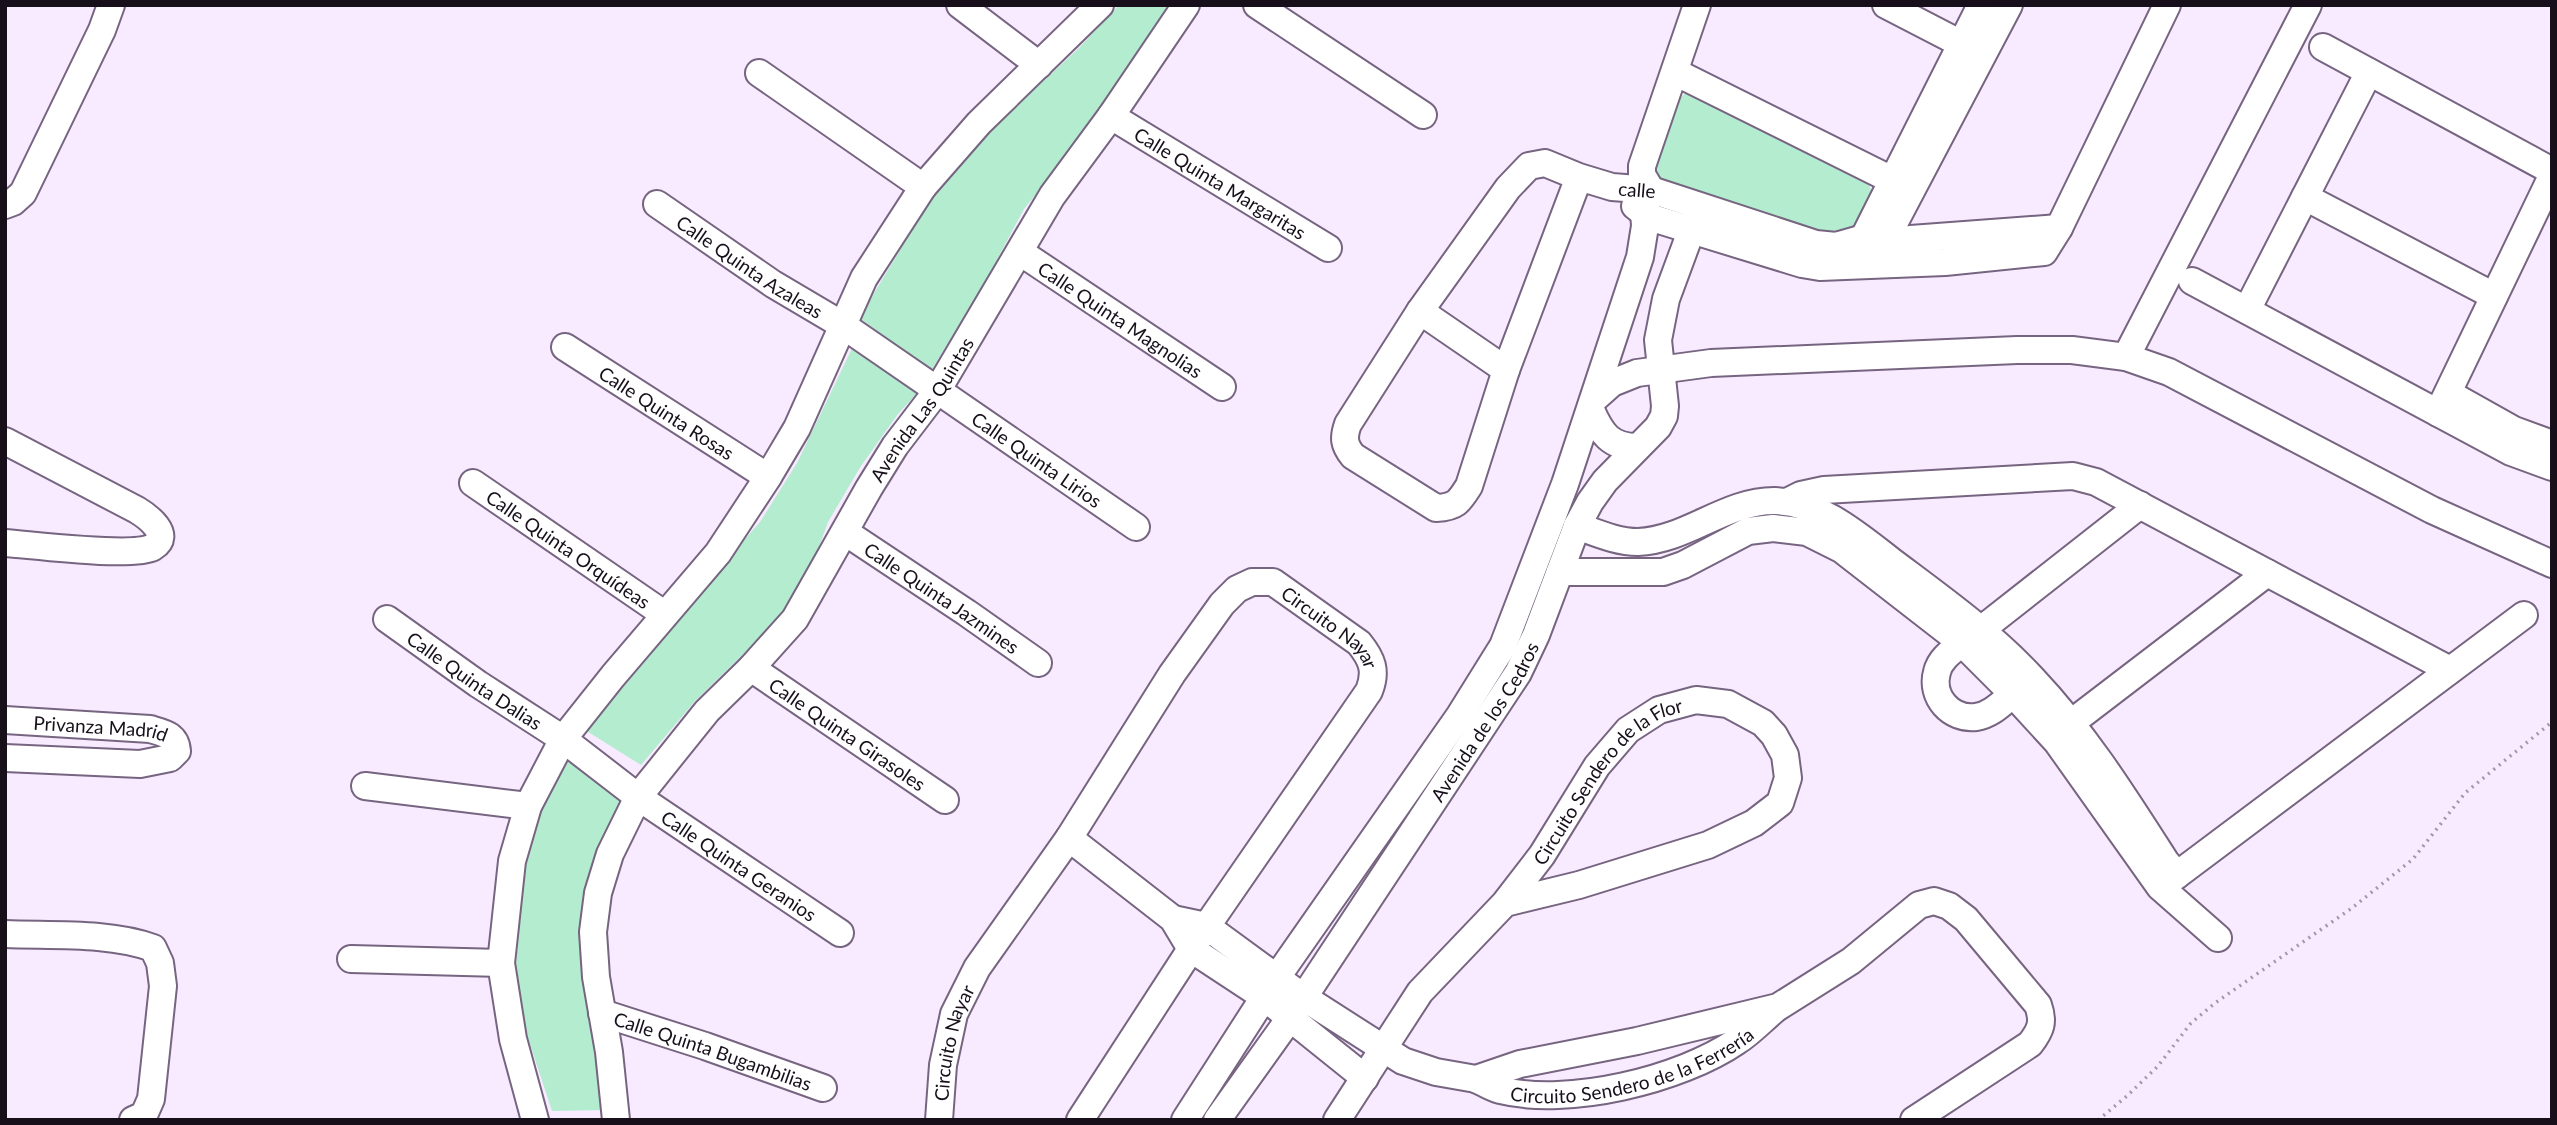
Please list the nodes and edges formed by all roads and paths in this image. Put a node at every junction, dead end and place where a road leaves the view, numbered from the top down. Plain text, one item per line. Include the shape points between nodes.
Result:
1 (111, 5) edge
2 (960, 5) edge
3 (1100, 5) edge
4 (1186, 5) edge
5 (1257, 5) edge
6 (1697, 5) edge
7 (1886, 5) edge
8 (1981, 5) edge
9 (2009, 5) edge
10 (2167, 5) edge
11 (2308, 5) edge
12 (2323, 47) dead end
13 (1972, 49) junction
14 (1039, 65) junction
15 (1675, 72) junction
16 (2369, 72) junction
17 (759, 73) dead end
18 (1423, 115) dead end
19 (1111, 116) junction
20 (2552, 173) edge
21 (1579, 177) junction
22 (1902, 185) junction
23 (923, 187) junction
24 (2305, 197) junction
25 (1648, 203) junction
26 (657, 204) dead end
27 (5, 205) edge
28 (1696, 218) junction
29 (2059, 228) junction
30 (1874, 239) junction
31 (1328, 248) dead end
32 (1020, 252) junction
33 (1860, 267) junction
34 (2192, 281) dead end
35 (2494, 296) junction
36 (2247, 310) junction
37 (1420, 311) junction
38 (844, 326) junction
39 (565, 347) dead end
40 (2126, 357) junction
41 (1660, 368) junction
42 (1506, 370) junction
43 (1222, 387) dead end
44 (937, 391) junction
45 (2443, 403) junction
46 (1592, 405) junction
47 (5, 441) edge
48 (2552, 444) edge
49 (1637, 447) junction
50 (2552, 467) edge
51 (768, 477) junction
52 (473, 483) dead end
53 (1787, 502) junction
54 (2140, 505) junction
55 (1577, 526) junction
56 (1136, 527) dead end
57 (845, 532) junction
58 (1670, 536) junction
59 (1543, 542) junction
60 (5, 543) edge
61 (1564, 562) junction
62 (2552, 564) edge
63 (1683, 565) junction
64 (2267, 573) junction
65 (664, 614) junction
66 (2524, 615) dead end
67 (387, 619) dead end
68 (1972, 636) junction
69 (1038, 663) dead end
70 (751, 668) junction
71 (2450, 670) junction
72 (2013, 694) junction
73 (5, 720) edge
74 (2552, 722) edge
75 (2071, 723) junction
76 (563, 739) junction
77 (5, 758) edge
78 (365, 786) dead end
79 (638, 797) junction
80 (944, 800) dead end
81 (528, 806) junction
82 (1069, 838) junction
83 (2169, 881) junction
84 (1504, 903) junction
85 (1172, 919) junction
86 (1206, 926) junction
87 (840, 933) dead end
88 (5, 934) edge
89 (2218, 938) dead end
90 (1191, 948) junction
91 (351, 959) dead end
92 (501, 962) junction
93 (1270, 987) junction
94 (1778, 1007) junction
95 (1296, 1008) junction
96 (602, 1013) junction
97 (1382, 1049) junction
98 (1365, 1078) junction
99 (1476, 1079) junction
100 (823, 1088) dead end
101 (133, 1120) edge
102 (534, 1120) edge
103 (616, 1120) edge
104 (939, 1120) edge
105 (1080, 1120) edge
106 (1185, 1120) edge
107 (1217, 1120) edge
108 (1337, 1120) edge
109 (1914, 1120) edge
110 (2098, 1120) edge

1 - 27 street via 23,193
2 - 14 street
3 - 14 street
4 - 19 street, Avenida Las Quintas
5 - 18 street
6 - 15 street, Avenida de los Cedros
7 - 13 street
8 - 13 street
9 - 13 street
10 - 29 street
11 - 40 street
12 - 16 street
13 - 22 street
14 - 23 street via 979,123
15 - 22 street
15 - 25 street, Avenida de los Cedros via 1642,166
16 - 20 street
16 - 24 street
17 - 23 street
19 - 31 street, Calle Quinta Margaritas
19 - 32 street, Avenida Las Quintas via 1052,196
20 - 35 street
21 - 25 street, calle
21 - 37 street, calle via 1545,163 1529,166 1508,188
21 - 42 street
22 - 30 street
23 - 38 street via 864,278
24 - 35 street
24 - 36 street
25 - 28 street, calle
25 - 46 street, Avenida de los Cedros via 1640,257
26 - 38 street, Calle Quinta Azaleas via 773,284
28 - 30 street, calle via 1816,244 1836,246
28 - 33 street, calle via 1802,264
28 - 41 street, Avenida de los Cedros via 1666,299 1658,340
29 - 30 street, calle
29 - 33 street, calle via 2044,252
30 - 33 street
32 - 43 street, Calle Quinta Magnolias
32 - 44 street, Avenida Las Quintas
34 - 36 street
35 - 45 street
36 - 45 street
37 - 42 street
37 - 42 street, calle via 1348,424 1345,446 1353,456 1436,508 1459,502 1469,486
38 - 44 street, Calle Quinta Azaleas
38 - 51 street via 797,428
39 - 51 street, Calle Quinta Rosas
40 - 41 street via 2072,350 2017,350
40 - 62 street via 2169,372 2431,510
41 - 46 street via 1612,383
41 - 49 street, Avenida de los Cedros via 1664,416
44 - 56 street, Calle Quinta Lirios
44 - 57 street, Avenida Las Quintas via 895,446
45 - 48 street
45 - 50 street via 2511,452
46 - 49 street via 1604,436 1625,447
46 - 59 street, Avenida de los Cedros
47 - 60 street via 137,510 160,532 153,547 125,551
49 - 55 street, Avenida de los Cedros via 1605,481
51 - 65 street via 718,553
52 - 65 street, Calle Quinta Orquídeas
53 - 54 street via 1824,490 2073,476 2096,482
53 - 58 street via 1739,505
53 - 68 street via 1811,508 1849,528
54 - 64 street
54 - 68 street
55 - 58 street via 1616,540 1639,542
55 - 61 street, Avenida de los Cedros
57 - 69 street, Calle Quinta Jazmines
57 - 70 street, Avenida Las Quintas via 795,619
58 - 63 street
59 - 61 street
59 - 93 street, Avenida de los Cedros via 1503,646 1484,679
61 - 63 street via 1650,574
61 - 95 street, Avenida de los Cedros via 1518,673
63 - 68 street via 1748,531 1807,532 1841,549
64 - 71 street
64 - 75 street
65 - 76 street
66 - 71 street
67 - 76 street, Calle Quinta Dalias
68 - 72 street
68 - 72 street via 1945,657 1937,670 1935,685 1940,699 1963,717 1978,717
68 - 75 street via 2032,678
70 - 79 street, Avenida Las Quintas
70 - 80 street, Calle Quinta Girasoles
71 - 83 street
72 - 83 street
73 - 77 street, Privanza Madrid via 150,729 170,734 177,751 170,758 140,764
74 - 110 path via 2465,793 2413,859 2353,908 2191,1023 2158,1066
75 - 83 street via 2166,862
76 - 79 street, Calle Quinta Dalias
76 - 81 street
78 - 81 street
79 - 87 street, Calle Quinta Geranios
79 - 96 street, Avenida Las Quintas via 610,854 598,892 593,932
81 - 92 street via 512,861
82 - 85 street
82 - 86 street, Circuito Nayar via 1172,674 1222,604 1252,582 1273,582 1359,643 1374,667 1373,680
82 - 104 street, Circuito Nayar via 978,968 954,1014 943,1065
83 - 89 street
84 - 84 street, Circuito Sendero de la Flor via 1708,845 1754,823 1780,803 1788,778 1786,755 1763,723 1728,704 1696,700 1659,710 1628,730 1597,766 1542,855
84 - 97 street, Circuito Sendero de la Flor via 1420,992
85 - 86 street
85 - 90 street
86 - 90 street, Circuito Nayar
86 - 93 street
88 - 101 street via 112,939 153,948 163,986 151,1099 144,1115
90 - 93 street
90 - 105 street, Circuito Nayar
91 - 92 street
92 - 102 street via 513,1039
93 - 95 street
93 - 106 street, Avenida de los Cedros
94 - 99 street, Circuito Sendero de la Ferrería via 1520,1064
94 - 99 street, Circuito Sendero de la Ferrería via 1737,1041 1653,1080 1563,1095 1523,1095 1497,1090
94 - 109 street, Circuito Sendero de la Ferrería via 1851,961 1919,905 1934,901 1966,919 2038,1005 2043,1019 2030,1044
95 - 97 street, Circuito Sendero de la Ferrería
95 - 98 street
95 - 107 street, Avenida de los Cedros
96 - 100 street, Calle Quinta Bugambilias
96 - 103 street, Avenida Las Quintas
97 - 98 street, Circuito Sendero de la Flor
97 - 99 street, Circuito Sendero de la Ferrería via 1436,1072
98 - 108 street, Circuito Sendero de la Flor

